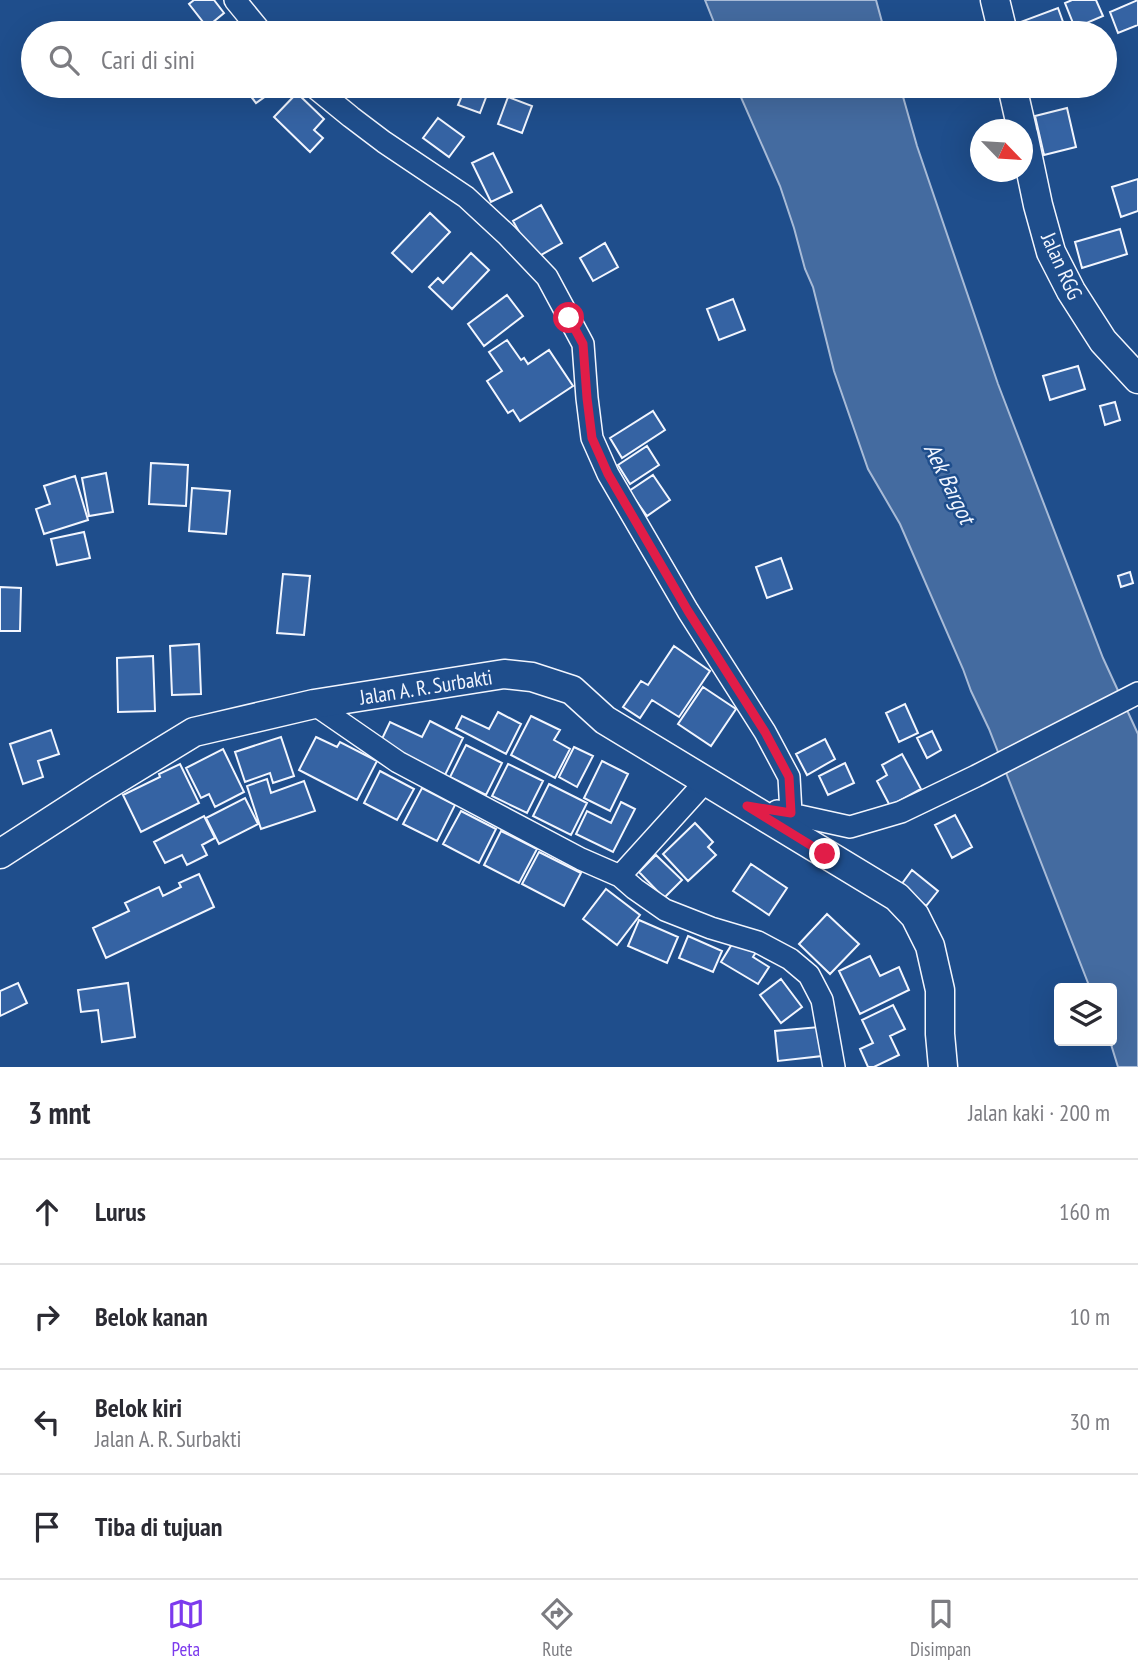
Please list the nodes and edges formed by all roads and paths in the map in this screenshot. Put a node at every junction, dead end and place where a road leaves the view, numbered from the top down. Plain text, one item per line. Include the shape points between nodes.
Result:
1 (235, 0) edge
2 (995, 0) edge
3 (252, 21) edge
4 (1000, 21) edge
5 (328, 98) edge
6 (1015, 98) edge
7 (1019, 119) edge
8 (1033, 182) edge
9 (1138, 379) edge
10 (1136, 694) edge
11 (314, 704) junction
12 (706, 781) junction
13 (747, 806) junction
14 (791, 813) junction
15 (0, 855) edge
16 (620, 876) junction
17 (834, 1067) edge
18 (943, 1067) edge

1 - 3 street
2 - 4 main road
5 - 14 street via 466,197 547,277 583,344 592,438 608,474 765,732 789,777
6 - 7 main road, Jalan RGG
8 - 9 main road, Jalan RGG via 1051,252 1071,291 1102,341
10 - 14 street via 901,812 850,827
11 - 12 main road, Jalan A. R. Surbakti via 504,674 532,677 572,690 606,720
11 - 15 main road, Jalan A. R. Surbakti via 194,732
11 - 16 street via 398,762
12 - 13 main road, Jalan A. R. Surbakti
12 - 16 street
13 - 14 street
13 - 18 main road, Jalan A. R. Surbakti via 898,897 915,916 930,946 940,990
16 - 17 street via 665,911 758,942 809,975 822,1000

